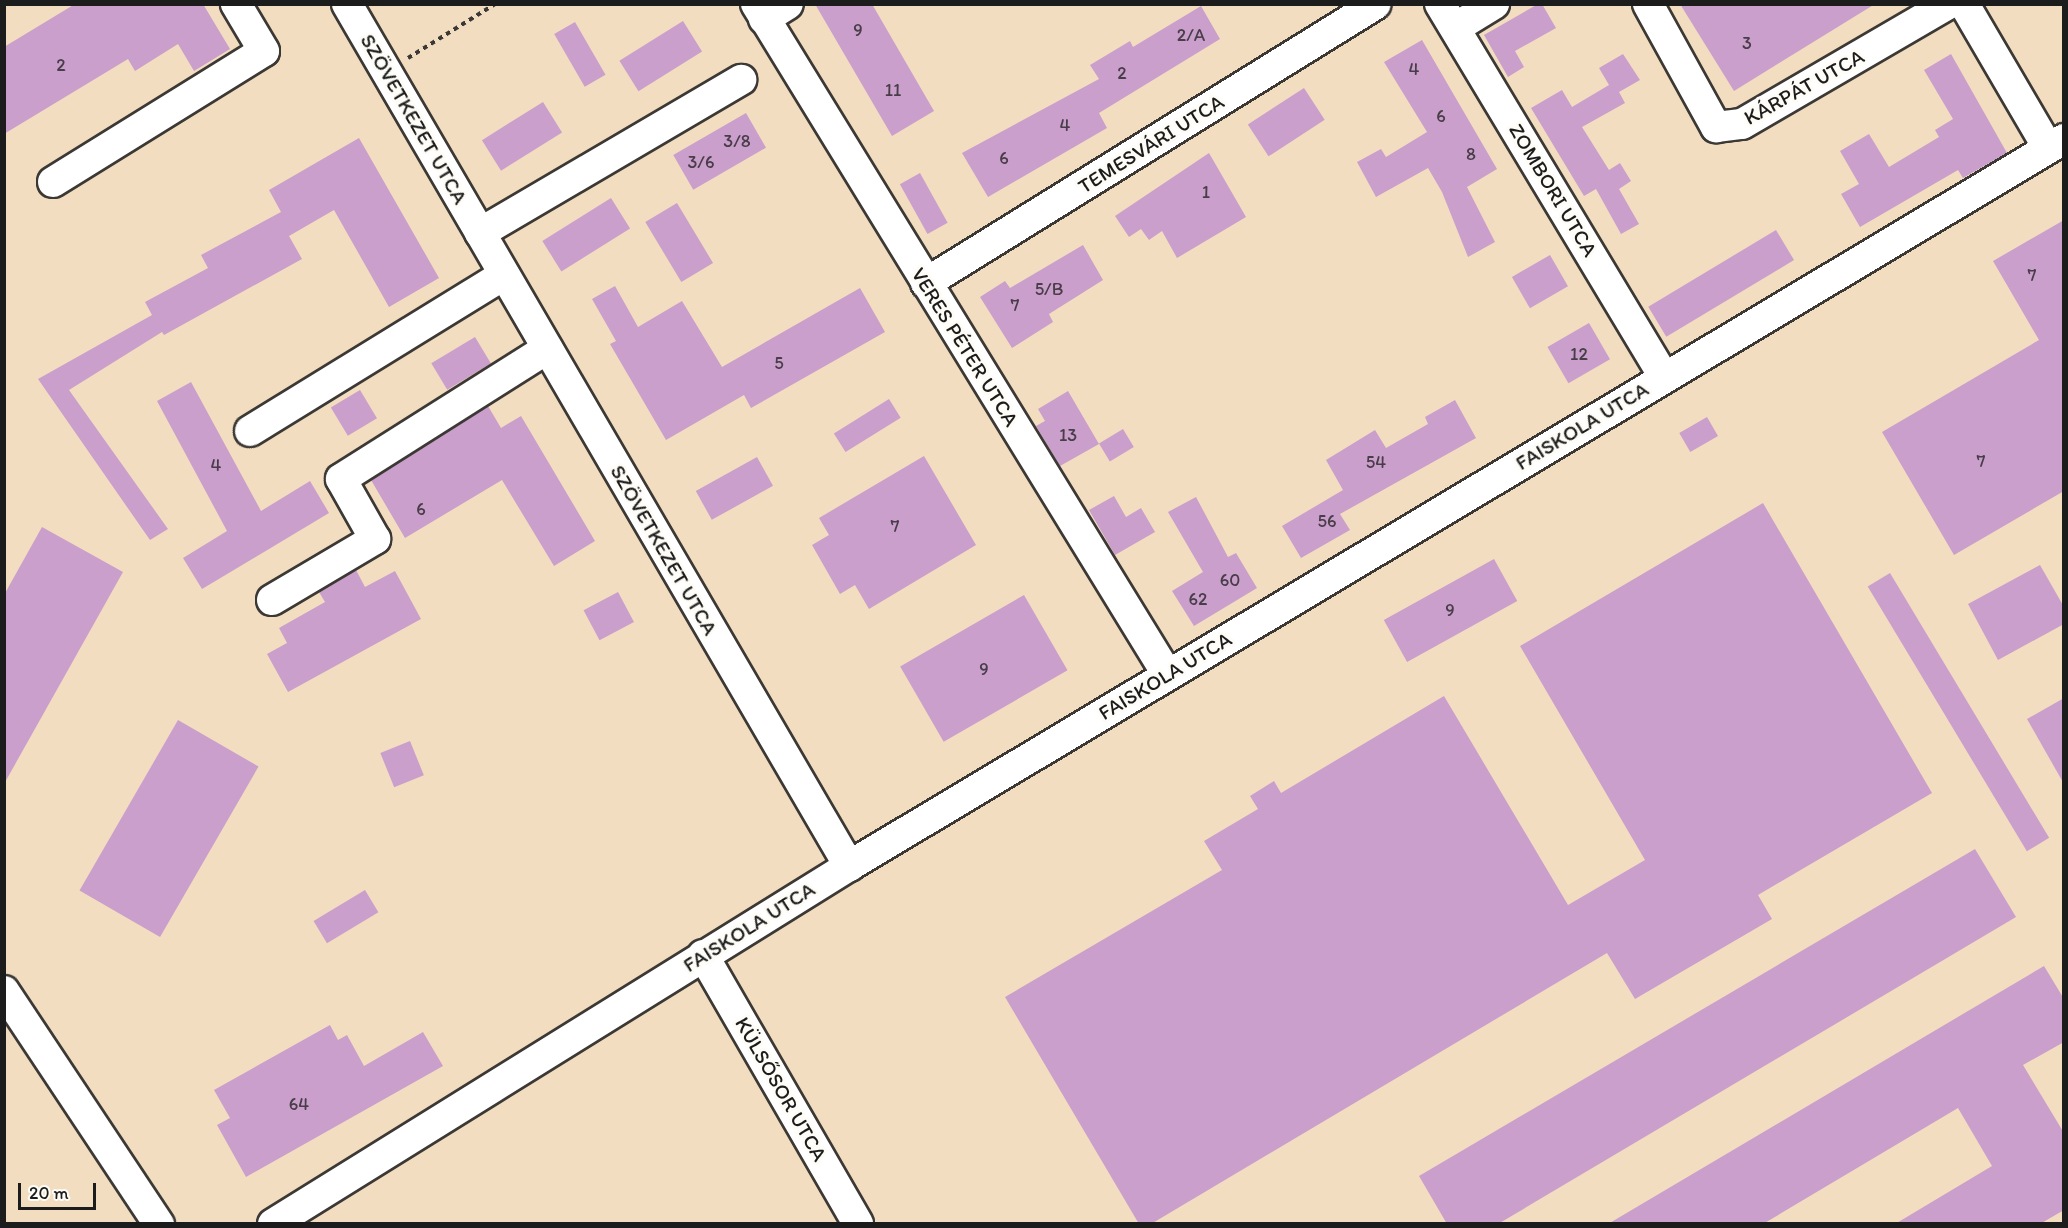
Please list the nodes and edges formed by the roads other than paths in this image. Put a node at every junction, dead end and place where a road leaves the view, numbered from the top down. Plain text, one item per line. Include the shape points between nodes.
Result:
1 (236, 4) edge
2 (348, 4) edge
3 (1376, 4) edge
4 (1494, 4) edge
5 (1648, 4) edge
6 (1948, 4) edge
7 (1964, 4) edge
8 (769, 9) edge
9 (1447, 16) edge
10 (741, 80) dead end
11 (2056, 143) edge
12 (53, 182) dead end
13 (480, 233) junction
14 (504, 275) junction
15 (926, 283) junction
16 (547, 349) junction
17 (1665, 377) junction
18 (250, 431) dead end
19 (272, 600) dead end
20 (1167, 674) junction
21 (849, 866) junction
22 (703, 955) junction
23 (4, 991) edge
24 (159, 1224) edge
25 (273, 1224) edge
26 (858, 1224) edge

1 - 12 street via 264,51
2 - 13 street, SZÖVETKEZET UTCA
3 - 15 street, TEMESVÁRI UTCA
4 - 9 street
5 - 6 street, KÁRPÁT UTCA via 1716,127 1742,124
7 - 11 street
8 - 15 street, VERES PÉTER UTCA
9 - 17 street, ZOMBORI UTCA
10 - 13 street
11 - 17 street, FAISKOLA UTCA
13 - 14 street, SZÖVETKEZET UTCA
14 - 16 street, SZÖVETKEZET UTCA
14 - 18 street
15 - 20 street, VERES PÉTER UTCA
16 - 19 street via 341,479 375,539
16 - 21 street, SZÖVETKEZET UTCA
17 - 20 street, FAISKOLA UTCA
20 - 21 street, FAISKOLA UTCA
21 - 22 street, FAISKOLA UTCA
22 - 25 street, FAISKOLA UTCA
22 - 26 street, KÜLSŐSOR UTCA
23 - 24 street

